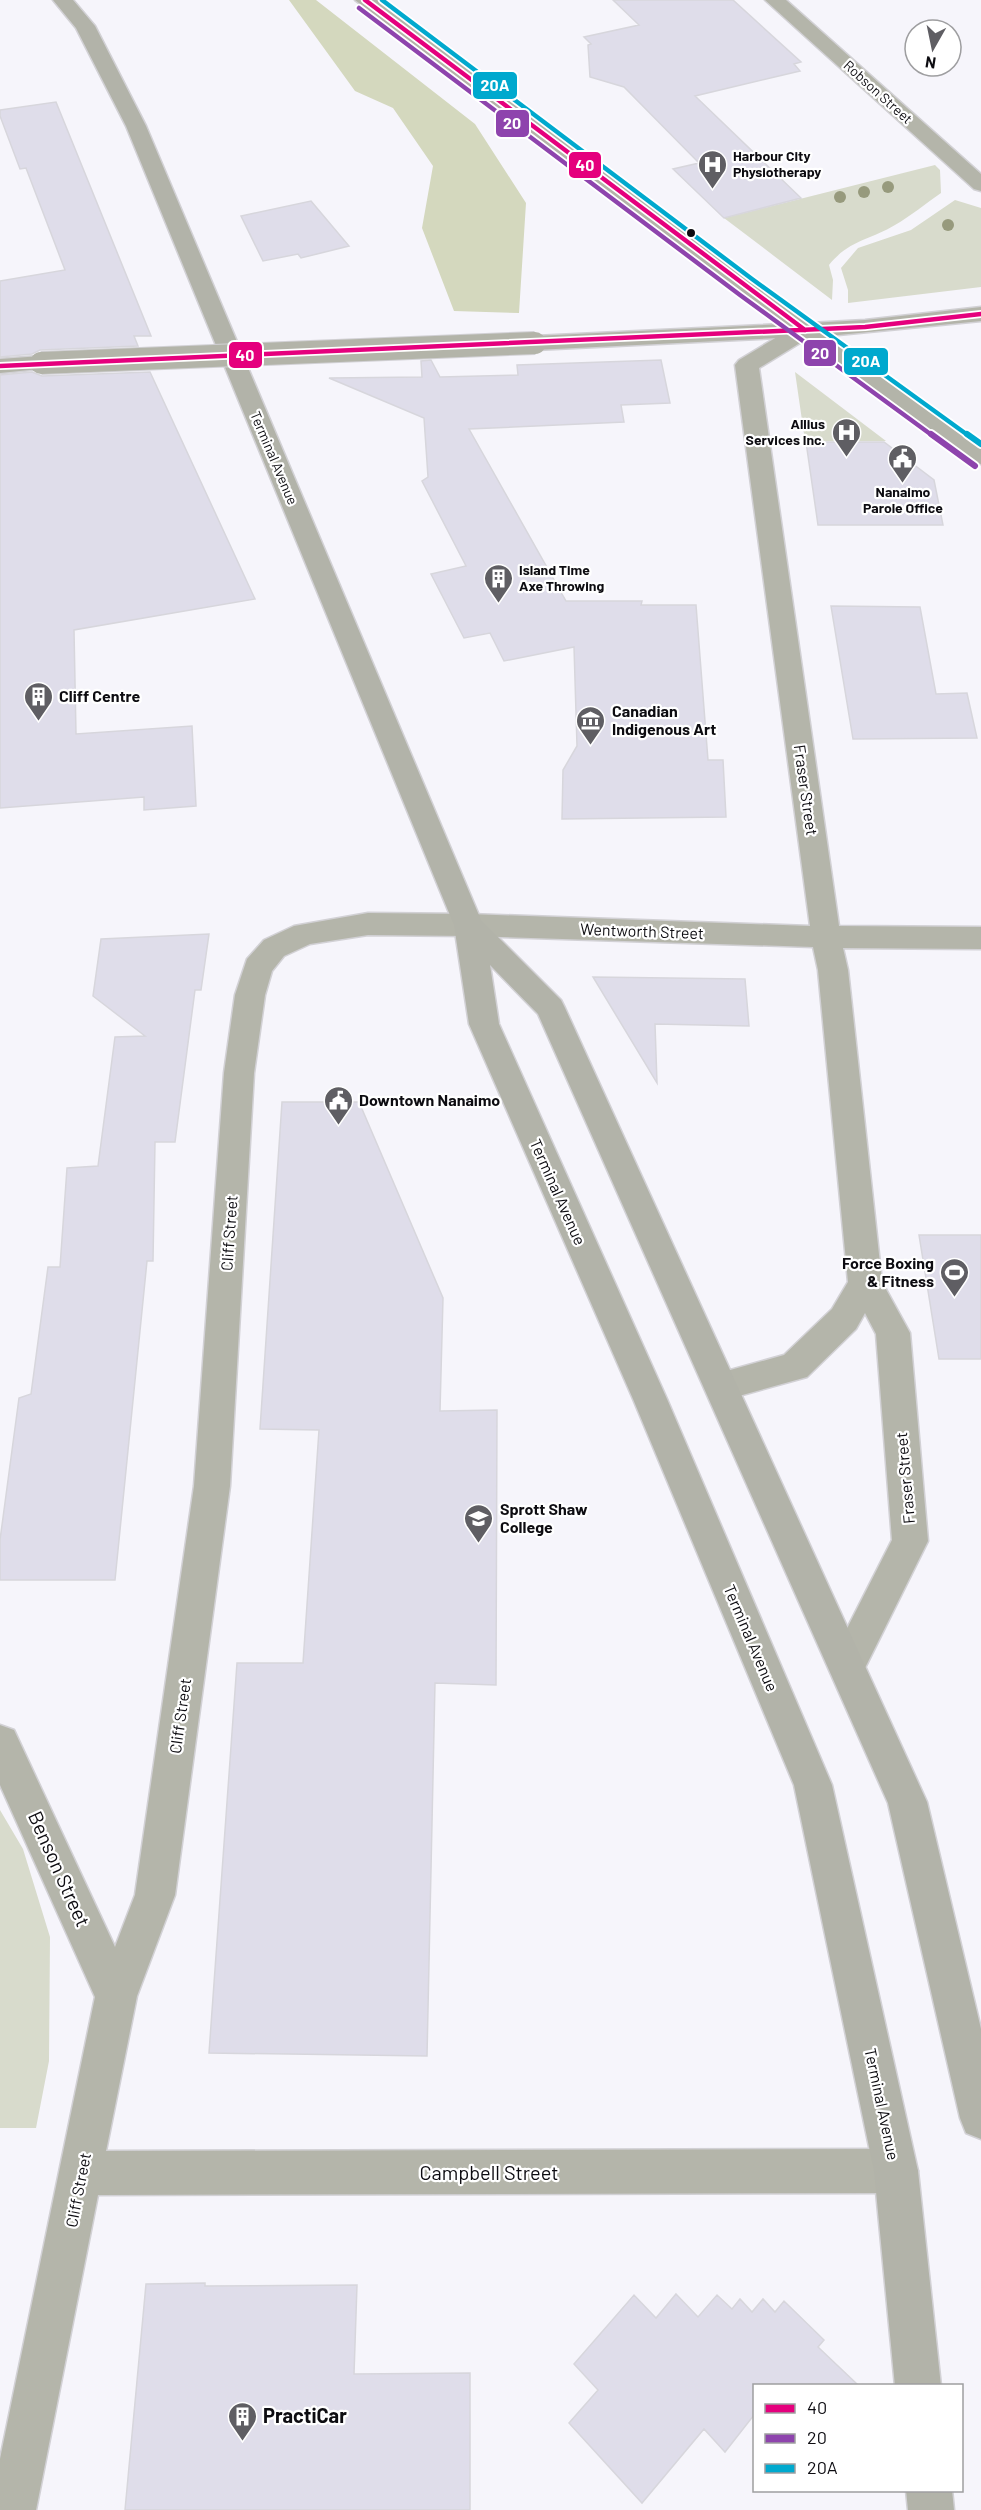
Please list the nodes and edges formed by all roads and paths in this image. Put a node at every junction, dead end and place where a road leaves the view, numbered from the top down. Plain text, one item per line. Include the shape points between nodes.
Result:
1 (63, 0) edge
2 (365, 0) edge
3 (775, 0) edge
4 (981, 185) edge
5 (981, 314) edge
6 (806, 330) junction
7 (0, 366) edge
8 (981, 457) edge
9 (469, 925) junction
10 (304, 934) joint
11 (826, 937) junction
12 (981, 938) edge
13 (865, 1283) junction
14 (721, 1386) junction
15 (847, 1666) junction
16 (0, 1743) edge
17 (116, 1996) junction
18 (981, 2118) edge
19 (896, 2171) junction
20 (82, 2173) junction
21 (918, 2384) edge
22 (928, 2492) edge
23 (13, 2510) edge
24 (931, 2510) edge

1 - 9 highway, Terminal Avenue via 86,26 136,126
2 - 6 street
3 - 4 street, Robson Street
5 - 6 street
6 - 7 street, bridge
6 - 8 street
6 - 11 street, Fraser Street via 747,365
9 - 10 street, Wentworth Street via 368,924
9 - 11 street, Wentworth Street
9 - 14 highway, Terminal Avenue via 550,1008
9 - 19 highway, Terminal Avenue via 484,1024 650,1400 813,1785
10 - 17 street, Cliff Street via 273,948 258,967 250,995 239,1073 212,1486 155,1895
11 - 12 street, Wentworth Street
11 - 13 street, Fraser Street via 833,970
13 - 14 street via 844,1319 795,1367
13 - 15 street, Fraser Street via 893,1333 910,1541
14 - 15 highway, Terminal Avenue
15 - 18 highway, Terminal Avenue via 907,1802
16 - 17 street, Benson Street
17 - 20 street, Cliff Street
19 - 20 street, Campbell Street
19 - 21 highway, Terminal Avenue
20 - 23 street, Cliff Street
22 - 24 highway

